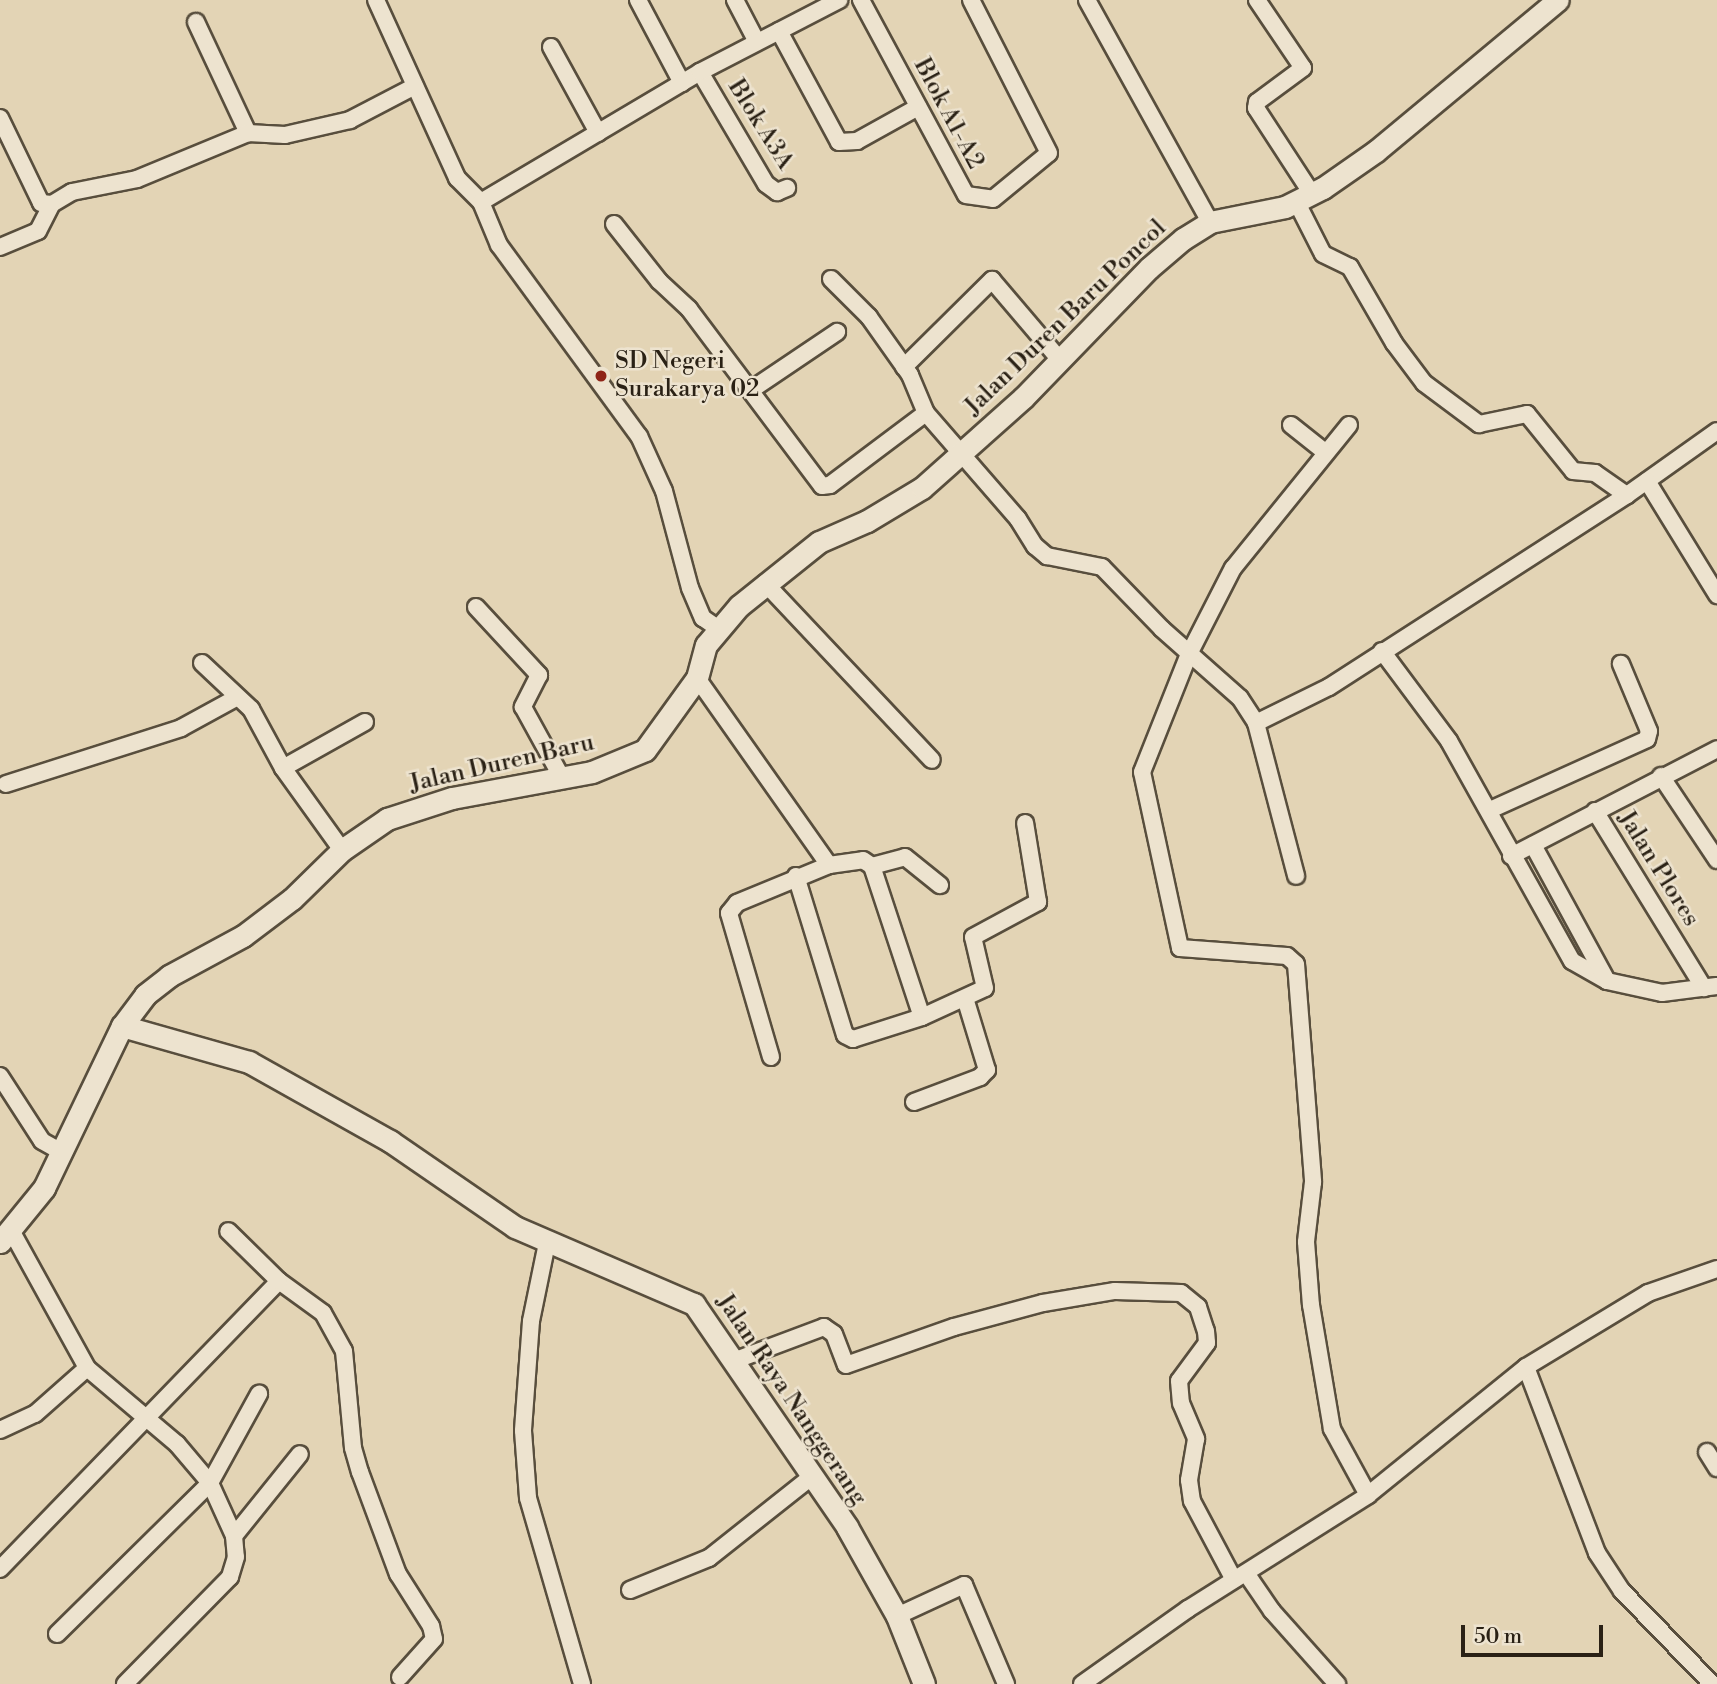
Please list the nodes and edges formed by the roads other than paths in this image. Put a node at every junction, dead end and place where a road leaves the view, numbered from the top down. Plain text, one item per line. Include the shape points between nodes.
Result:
1 (376, 0) edge
2 (638, 0) edge
3 (735, 0) edge
4 (861, 0) edge
5 (971, 0) edge
6 (1087, 0) edge
7 (1256, 0) edge
8 (1558, 0) edge
9 (837, 1) edge
10 (196, 22) dead end
11 (779, 31) junction
12 (757, 41) junction
13 (551, 47) dead end
14 (700, 72) junction
15 (682, 83) junction
16 (415, 86) junction
17 (918, 107) junction
18 (0, 118) edge
19 (248, 133) junction
20 (598, 133) junction
21 (7, 147) edge
22 (786, 188) dead end
23 (1304, 198) junction
24 (481, 202) junction
25 (52, 204) junction
26 (1210, 222) junction
27 (614, 224) dead end
28 (0, 247) edge
29 (831, 279) dead end
30 (837, 332) dead end
31 (1061, 361) junction
32 (904, 367) junction
33 (751, 390) junction
34 (926, 413) junction
35 (1291, 425) dead end
36 (1349, 425) dead end
37 (1717, 431) edge
38 (1325, 452) junction
39 (961, 455) junction
40 (1647, 481) junction
41 (1627, 495) junction
42 (765, 583) junction
43 (1717, 595) edge
44 (476, 607) dead end
45 (719, 629) junction
46 (1382, 651) junction
47 (1189, 654) junction
48 (202, 663) dead end
49 (1621, 664) dead end
50 (697, 678) junction
51 (236, 698) junction
52 (365, 722) dead end
53 (1256, 723) junction
54 (1717, 749) edge
55 (932, 760) dead end
56 (283, 768) junction
57 (1661, 776) junction
58 (562, 778) junction
59 (6, 784) dead end
60 (1490, 810) junction
61 (1595, 811) junction
62 (1025, 823) dead end
63 (1533, 845) junction
64 (342, 850) junction
65 (1511, 856) junction
66 (1717, 860) edge
67 (829, 865) junction
68 (872, 866) junction
69 (796, 876) junction
70 (1296, 876) dead end
71 (940, 885) dead end
72 (1606, 981) junction
73 (1710, 987) edge
74 (965, 998) junction
75 (922, 1017) junction
76 (122, 1026) junction
77 (771, 1057) dead end
78 (0, 1076) edge
79 (914, 1101) dead end
80 (62, 1152) junction
81 (228, 1231) dead end
82 (6, 1237) edge
83 (547, 1243) junction
84 (1717, 1269) edge
85 (279, 1282) junction
86 (736, 1360) junction
87 (1526, 1367) junction
88 (90, 1370) junction
89 (259, 1394) dead end
90 (145, 1419) junction
91 (0, 1430) edge
92 (1707, 1452) dead end
93 (300, 1454) dead end
94 (1717, 1468) edge
95 (810, 1478) junction
96 (210, 1483) junction
97 (1368, 1494) junction
98 (234, 1536) junction
99 (0, 1569) edge
100 (1240, 1576) junction
101 (629, 1590) dead end
102 (897, 1616) junction
103 (57, 1634) dead end
104 (400, 1677) dead end
105 (125, 1684) edge
106 (582, 1684) edge
107 (924, 1684) edge
108 (1006, 1684) edge
109 (1082, 1684) edge
110 (1337, 1684) edge
111 (1712, 1684) edge

1 - 16 street
2 - 15 street
3 - 12 street
4 - 17 street, Blok A1-A2
5 - 17 street, Blok A1-A2 via 1049,153 993,199 978,200 966,195
6 - 26 street
7 - 23 street via 1303,68 1257,102 1256,108
8 - 23 street, Jalan Duren Baru Poncol via 1376,151
9 - 11 street
10 - 19 street
11 - 12 street
11 - 17 street via 839,142 857,141
12 - 14 street
13 - 20 street
14 - 15 street
14 - 22 street, Blok A3A via 766,184 777,192
15 - 20 street
16 - 19 street via 350,120 317,130 285,135
16 - 24 street via 457,178
18 - 21 street
19 - 25 street via 137,178 72,192
20 - 24 street
21 - 25 street via 41,203
23 - 26 street, Jalan Duren Baru Poncol
23 - 41 street via 1323,254 1350,267 1394,343 1424,383 1479,424 1527,414 1573,471 1595,473
24 - 45 street via 499,245 639,436 664,491 690,588 703,618
25 - 28 street via 37,231
26 - 31 street, Jalan Duren Baru Poncol via 1149,268
27 - 33 street via 689,309
29 - 32 street via 863,309
30 - 33 street
31 - 32 street via 992,280
31 - 39 street, Jalan Duren Baru Poncol
32 - 34 street
33 - 34 street via 826,487
34 - 39 street
35 - 38 street
36 - 38 street
37 - 40 street
38 - 47 street via 1233,568
39 - 42 street, Jalan Duren Baru via 922,488 867,522 819,542
39 - 47 street via 1047,556 1102,567
40 - 41 street
40 - 43 street
41 - 46 street
42 - 45 street, Jalan Duren Baru
42 - 55 street
44 - 58 street via 539,675 523,707
45 - 50 street, Jalan Duren Baru via 706,645
46 - 53 street via 1329,687
46 - 60 street via 1449,741
47 - 53 street via 1240,698
47 - 97 street via 1142,772 1176,940 1188,949 1287,956 1296,964 1313,1182 1306,1242 1311,1306 1332,1429
48 - 51 street
49 - 60 street via 1649,731 1647,739
50 - 58 street, Jalan Duren Baru via 645,750 620,764
50 - 67 street
51 - 56 street via 251,709
51 - 59 street via 181,728
52 - 56 street
53 - 70 street via 1277,819
54 - 57 street
56 - 64 street
57 - 61 street
57 - 66 street
58 - 64 street, Jalan Duren Baru via 452,798 387,819
60 - 65 street
61 - 63 street
61 - 73 street, Jalan Plores
62 - 74 street via 1038,902 973,937 987,984
63 - 65 street
63 - 72 street via 1593,949
64 - 76 street, Jalan Duren Baru via 292,899 243,936 169,976 145,995
65 - 72 street via 1572,961
67 - 68 street via 863,860
67 - 69 street
68 - 71 street via 905,857
68 - 75 street
69 - 75 street via 845,1035 853,1039
69 - 77 street via 737,903 729,913
72 - 73 street via 1662,993
74 - 75 street
74 - 79 street via 987,1070 980,1077
76 - 80 street, Jalan Duren Baru
76 - 83 street, Jalan Raya Nanggerang via 248,1062 343,1112 515,1227
78 - 80 street via 42,1141
80 - 82 street, Jalan Duren Baru via 44,1188
81 - 85 street
82 - 88 street
83 - 86 street, Jalan Raya Nanggerang via 652,1282 694,1304
83 - 106 street via 530,1334 523,1431 528,1497
84 - 87 street via 1648,1293
85 - 90 street
85 - 104 street via 323,1313 344,1351 353,1448 360,1472 398,1574 431,1626 434,1639
86 - 95 street, Jalan Raya Nanggerang
86 - 100 street via 824,1327 834,1334 846,1365 954,1327 1042,1303 1115,1291 1181,1293 1198,1307 1207,1343 1179,1381 1181,1403 1196,1439 1189,1480 1192,1501
87 - 97 street
87 - 111 street via 1597,1553 1622,1591
88 - 90 street
88 - 91 street via 41,1410
89 - 96 street
90 - 96 street via 177,1444
90 - 99 street
92 - 94 street
93 - 98 street
95 - 101 street via 709,1558
95 - 102 street, Jalan Raya Nanggerang via 846,1527
96 - 98 street
96 - 103 street
97 - 100 street
98 - 105 street via 236,1557 230,1577
100 - 109 street
100 - 110 street
102 - 107 street, Jalan Raya Nanggerang
102 - 108 street via 964,1585

